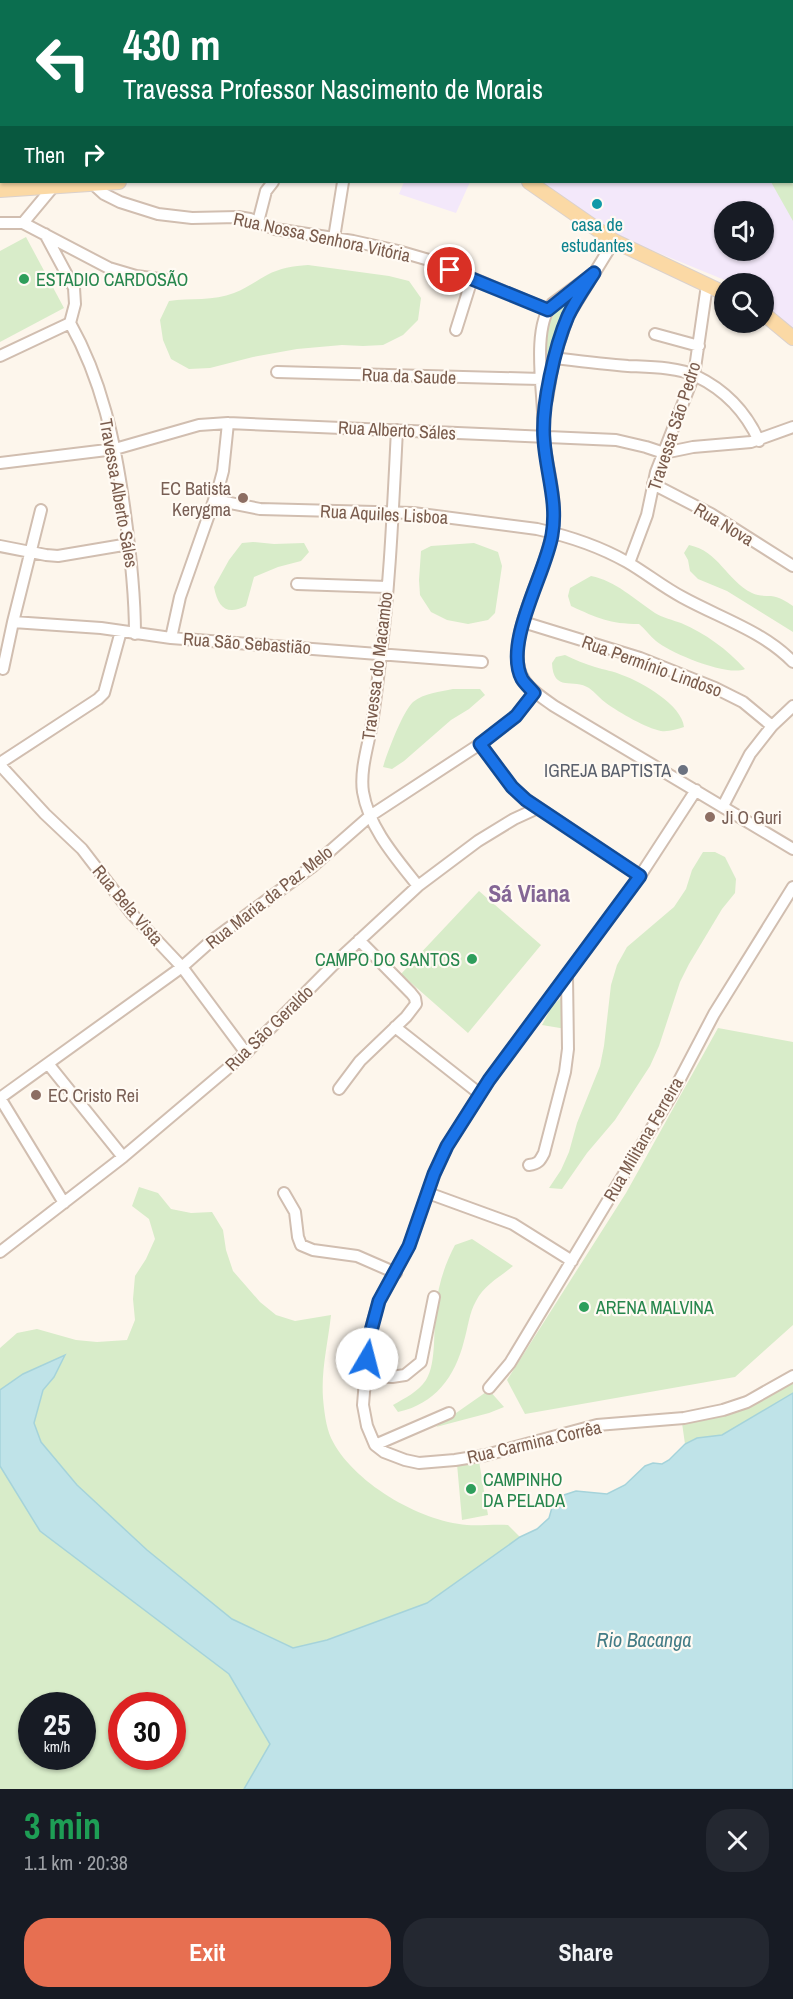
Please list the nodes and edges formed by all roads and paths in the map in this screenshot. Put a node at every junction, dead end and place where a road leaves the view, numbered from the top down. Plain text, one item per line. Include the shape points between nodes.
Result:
1 (106, 183) edge
2 (272, 183) edge
3 (344, 183) edge
4 (530, 183) edge
5 (93, 184) junction
6 (53, 187) junction
7 (0, 190) edge
8 (258, 222) junction
9 (0, 223) edge
10 (23, 223) junction
11 (45, 234) junction
12 (334, 238) junction
13 (614, 241) junction
14 (594, 273) junction
15 (472, 279) junction
16 (167, 280) dead end
17 (706, 285) junction
18 (714, 289) edge
19 (548, 310) junction
20 (774, 322) edge
21 (70, 323) junction
22 (456, 330) dead end
23 (655, 334) dead end
24 (793, 338) edge
25 (699, 346) junction
26 (0, 356) edge
27 (554, 358) junction
28 (277, 372) dead end
29 (694, 375) junction
30 (541, 379) junction
31 (543, 420) junction
32 (228, 423) junction
33 (793, 427) edge
34 (397, 430) junction
35 (543, 438) junction
36 (759, 441) junction
37 (116, 449) junction
38 (664, 453) junction
39 (0, 463) edge
40 (653, 484) junction
41 (215, 500) junction
42 (42, 510) dead end
43 (393, 513) junction
44 (553, 533) junction
45 (129, 544) junction
46 (0, 546) edge
47 (31, 552) junction
48 (629, 563) junction
49 (793, 566) edge
50 (297, 584) dead end
51 (387, 587) junction
52 (13, 622) junction
53 (523, 622) junction
54 (121, 631) junction
55 (135, 634) junction
56 (171, 638) junction
57 (381, 654) junction
58 (482, 662) dead end
59 (793, 662) edge
60 (3, 669) dead end
61 (534, 693) junction
62 (793, 706) edge
63 (772, 726) junction
64 (480, 744) junction
65 (0, 764) edge
66 (696, 790) junction
67 (723, 806) junction
68 (538, 808) junction
69 (370, 816) junction
70 (793, 849) edge
71 (640, 876) junction
72 (418, 886) junction
73 (793, 887) edge
74 (359, 940) junction
75 (182, 967) junction
76 (567, 975) junction
77 (395, 1027) junction
78 (246, 1053) junction
79 (49, 1065) junction
80 (339, 1089) dead end
81 (480, 1094) junction
82 (0, 1098) edge
83 (123, 1157) junction
84 (529, 1165) dead end
85 (428, 1192) junction
86 (284, 1193) dead end
87 (64, 1203) junction
88 (0, 1235) edge
89 (4, 1249) edge
90 (572, 1261) junction
91 (396, 1273) junction
92 (434, 1297) dead end
93 (366, 1376) junction
94 (793, 1376) edge
95 (489, 1388) dead end
96 (449, 1413) dead end
97 (375, 1445) junction

1 - 5 main road
2 - 8 street via 266,191
3 - 12 street
4 - 13 main road
5 - 6 main road
5 - 8 street, Rua Nossa Senhora Vitória via 120,202 158,214 238,217
6 - 7 main road
6 - 10 street
8 - 12 street, Rua Nossa Senhora Vitória via 275,229
9 - 10 street
10 - 11 street
11 - 16 street via 121,272
11 - 21 street via 74,288
12 - 15 street, Rua Nossa Senhora Vitória via 429,260
13 - 14 street
13 - 17 main road
14 - 19 street
14 - 27 street via 568,316
15 - 19 street, Rua Nossa Senhora Vitória
15 - 22 street
17 - 18 main road
17 - 25 street, Travessa São Pedro
19 - 30 street via 543,326
20 - 24 main road
21 - 26 street
21 - 37 street, Travessa Alberto Sáles via 95,378
23 - 25 street
25 - 29 street, Travessa São Pedro
27 - 29 street
27 - 31 street
28 - 30 street, Rua da Saude
29 - 36 street via 738,408 750,421
29 - 38 street, Travessa São Pedro
30 - 31 street
31 - 35 street
32 - 34 street, Rua Alberto Sáles
32 - 37 street, Rua Alberto Sáles via 199,425
32 - 41 street via 223,471
33 - 36 street, Rua Alberto Sáles
34 - 35 street, Rua Alberto Sáles
34 - 43 street, Travessa do Macambo
35 - 38 street, Rua Alberto Sáles via 616,440
35 - 44 street via 554,500
36 - 38 street, Rua Alberto Sáles
37 - 39 street, Rua Alberto Sáles
37 - 45 street, Travessa Alberto Sáles
38 - 40 street, Travessa São Pedro
40 - 48 street, Travessa São Pedro via 647,515
40 - 49 street, Rua Nova via 711,514
41 - 43 street, Rua Aquiles Lisboa via 260,509
41 - 56 street via 180,597
42 - 47 street
43 - 44 street, Rua Aquiles Lisboa via 459,518
43 - 51 street, Travessa do Macambo
44 - 48 street, Rua Aquiles Lisboa
44 - 53 street
45 - 47 street via 58,556
45 - 55 street, Travessa Alberto Sáles
46 - 47 street
47 - 52 street
48 - 59 street, Rua Aquiles Lisboa via 682,597 775,645
50 - 51 street
51 - 57 street, Travessa do Macambo
52 - 54 street, Rua São Sebastião
52 - 60 street
53 - 61 street via 519,669
53 - 63 street, Rua Permínio Lindoso via 640,658 715,688 743,702
54 - 55 street, Rua São Sebastião
54 - 65 street via 104,693
55 - 56 street, Rua São Sebastião
56 - 57 street, Rua São Sebastião
57 - 58 street, Rua São Sebastião
57 - 69 street, Travessa do Macambo via 362,779
61 - 64 street, Rua Maria da Paz Melo via 516,716
61 - 66 street
62 - 63 street
63 - 67 street via 750,754
64 - 68 street via 512,787
64 - 69 street, Rua Maria da Paz Melo
65 - 75 street, Rua Bela Vista via 82,849 132,914
66 - 67 street
66 - 71 street
67 - 70 street
68 - 71 street
68 - 72 street, Rua São Geraldo via 478,841
69 - 72 street, Travessa do Macambo
69 - 75 street, Rua Maria da Paz Melo via 313,866
71 - 76 street
72 - 74 street, Rua São Geraldo
73 - 90 street, Rua Militana Ferreira via 714,1014 671,1096
74 - 77 street via 415,998 413,1009
74 - 78 street, Rua São Geraldo
75 - 78 street, Rua Bela Vista
75 - 79 street, Rua Maria da Paz Melo
76 - 81 street
76 - 84 street via 568,1049 563,1083 544,1153 540,1161
77 - 80 street via 360,1061
77 - 81 street
78 - 83 street, Rua São Geraldo
79 - 82 street, Rua Maria da Paz Melo
79 - 83 street
81 - 85 street via 447,1146
82 - 87 street
83 - 87 street, Rua São Geraldo
85 - 90 street via 513,1224
85 - 91 street
86 - 91 street via 295,1212 301,1245 357,1256
87 - 89 street, Rua São Geraldo
88 - 89 street
90 - 95 street, Rua Militana Ferreira via 510,1363
91 - 93 street via 379,1301 368,1342
92 - 93 street via 421,1362 405,1375
93 - 97 street via 363,1405
94 - 97 street, Rua Carmina Corrêa via 723,1410 684,1419 597,1425 486,1455 419,1462 384,1452
96 - 97 street

